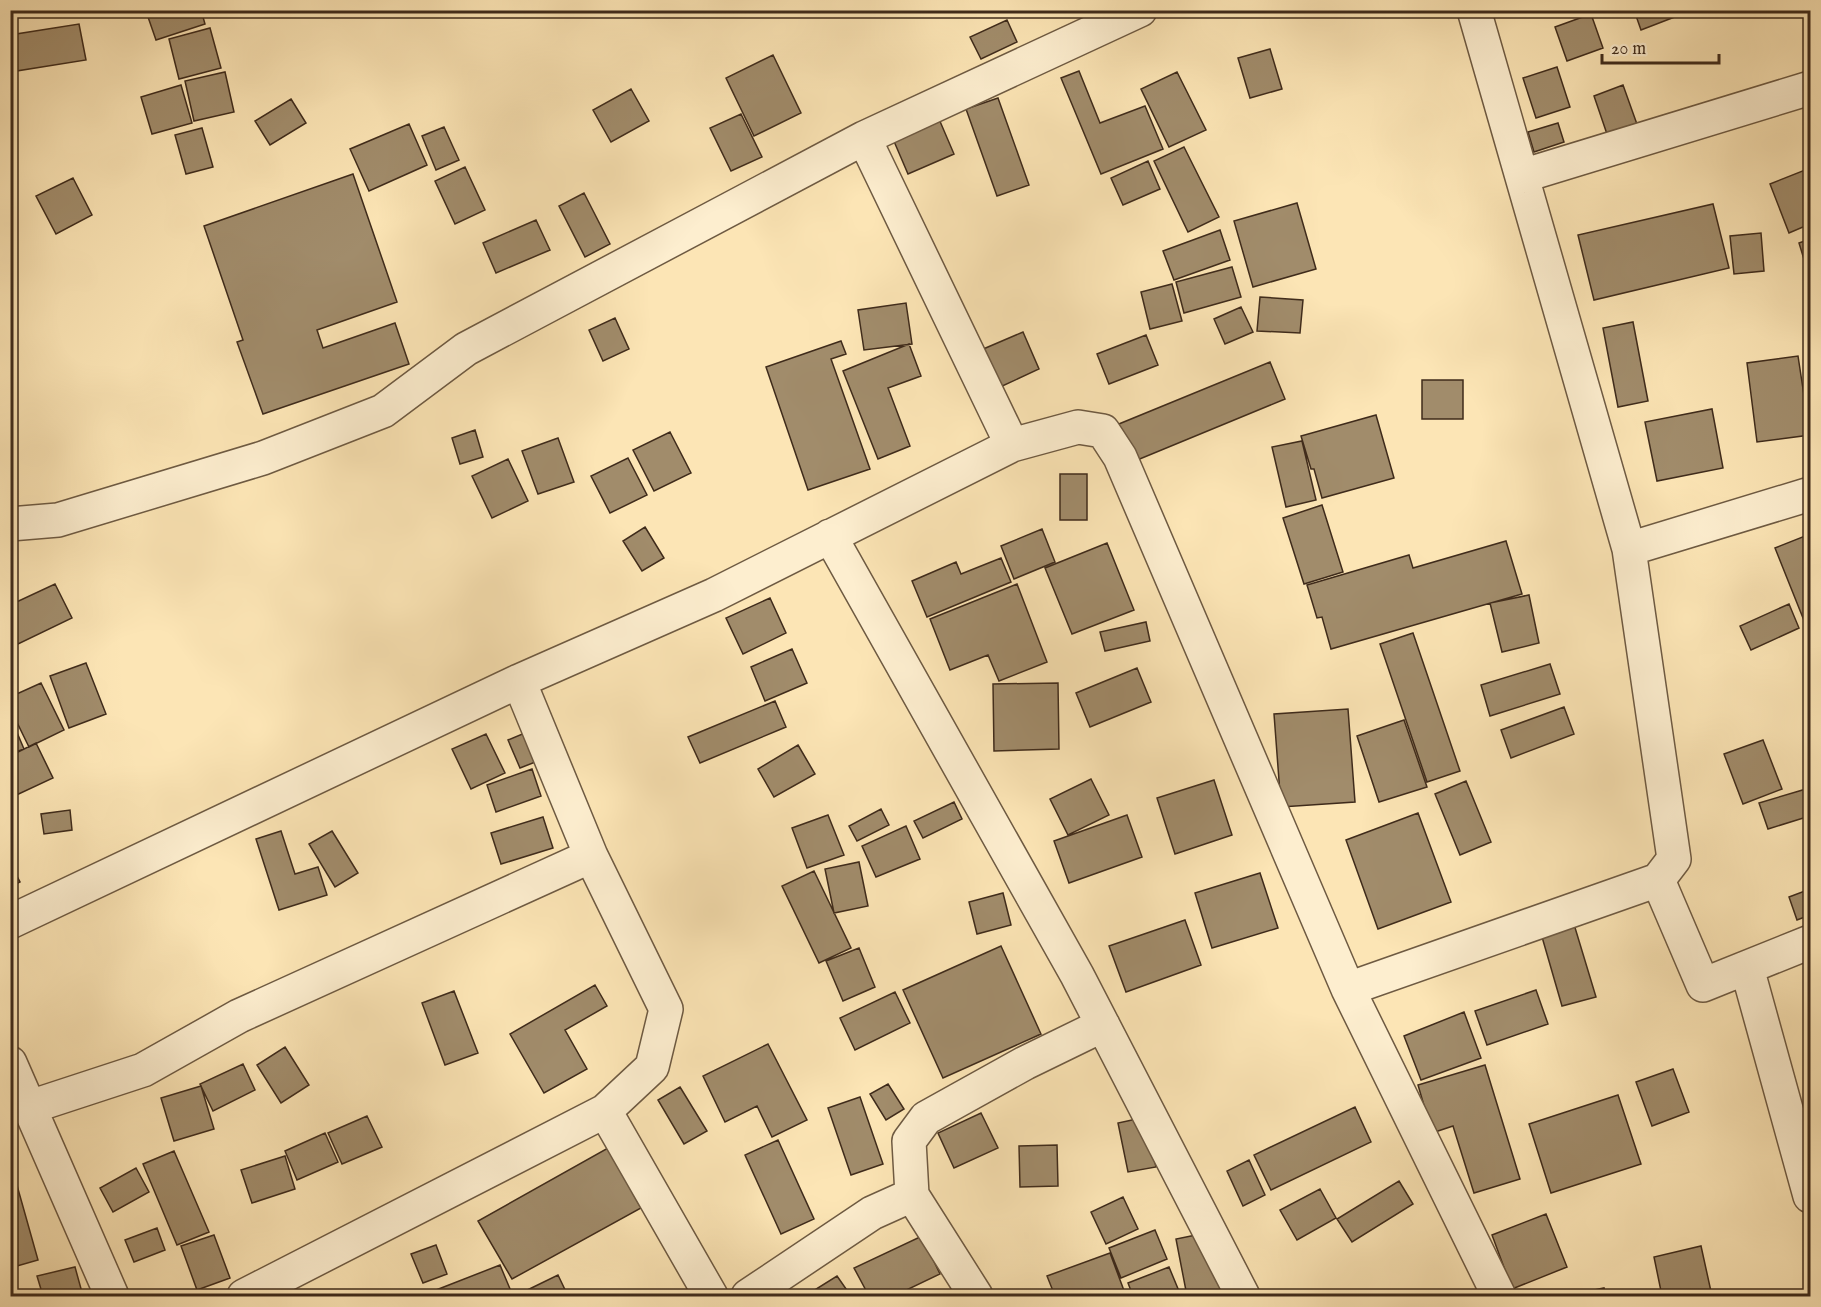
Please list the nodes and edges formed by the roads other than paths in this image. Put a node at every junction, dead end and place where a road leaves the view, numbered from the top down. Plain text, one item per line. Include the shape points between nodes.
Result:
1 (1140, 10) edge
2 (1474, 10) edge
3 (1810, 88) edge
4 (864, 138) junction
5 (1522, 176) junction
6 (1012, 445) junction
7 (1810, 494) edge
8 (10, 525) edge
9 (830, 536) junction
10 (1629, 549) junction
11 (519, 681) junction
12 (591, 856) junction
13 (1658, 880) junction
14 (10, 922) edge
15 (1810, 942) edge
16 (1747, 968) junction
17 (1348, 989) junction
18 (1103, 1025) junction
19 (10, 1063) edge
20 (30, 1107) junction
21 (604, 1111) junction
22 (912, 1195) junction
23 (1810, 1196) edge
24 (112, 1296) edge
25 (244, 1296) edge
26 (711, 1296) edge
27 (748, 1296) edge
28 (976, 1296) edge
29 (1243, 1296) edge
30 (1499, 1296) edge

1 - 4 street
2 - 5 street
3 - 5 street
4 - 6 street
4 - 8 street via 466,349 383,411 263,458 58,520
5 - 10 street
6 - 9 street
6 - 17 street via 1078,427 1103,431 1120,457
7 - 10 street
9 - 11 street via 714,595
9 - 18 street
10 - 13 street via 1674,859
11 - 12 street
11 - 14 street
12 - 20 street via 239,1016 143,1070
12 - 21 street via 666,1009 652,1067
13 - 16 street via 1703,985
13 - 17 street
15 - 16 street
16 - 23 street
17 - 30 street
18 - 22 street via 926,1118 909,1141
18 - 29 street
19 - 20 street
20 - 24 street
21 - 25 street
21 - 26 street
22 - 27 street via 872,1213
22 - 28 street

